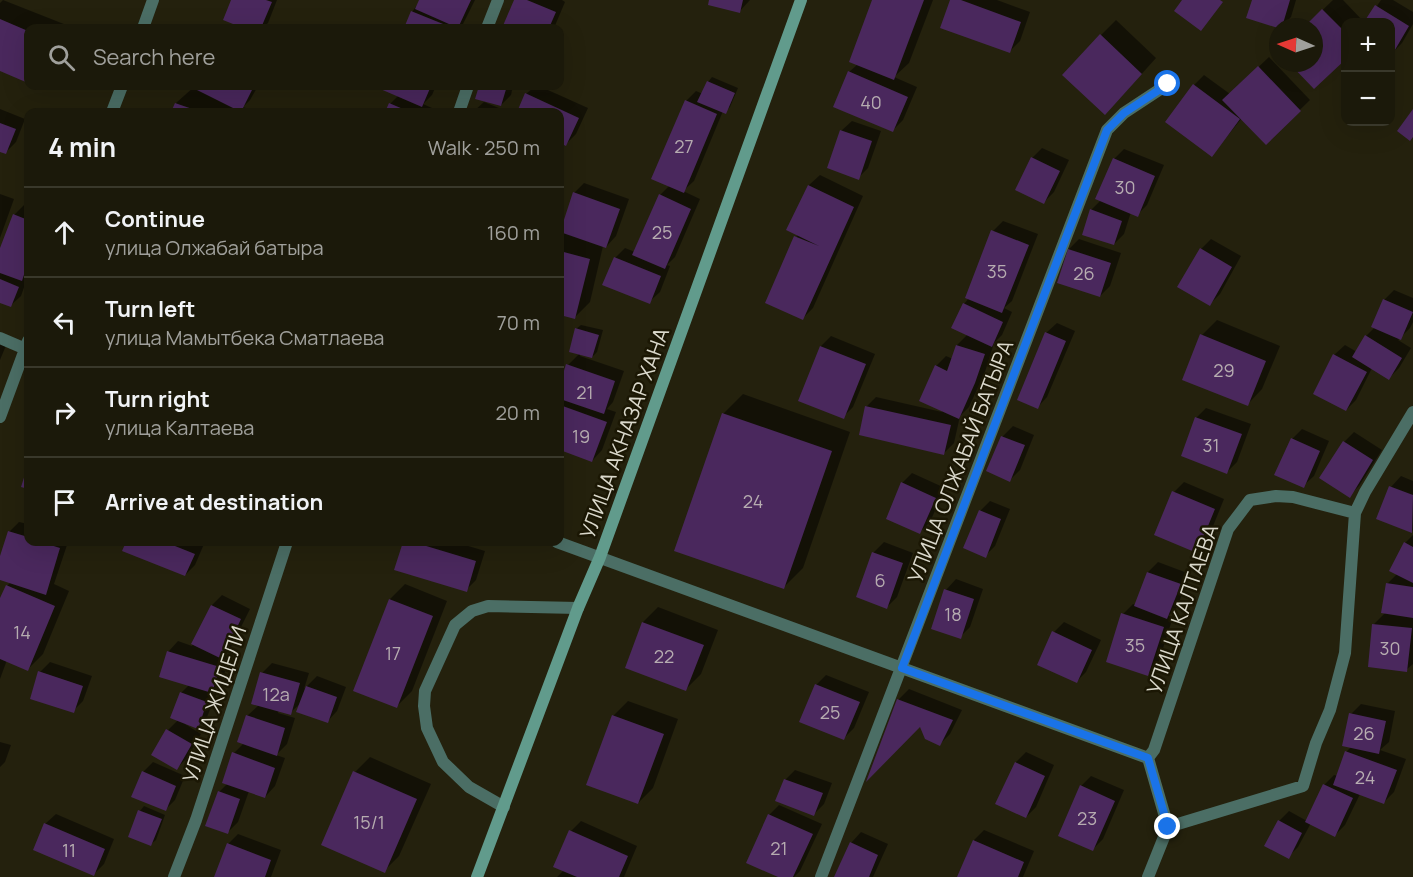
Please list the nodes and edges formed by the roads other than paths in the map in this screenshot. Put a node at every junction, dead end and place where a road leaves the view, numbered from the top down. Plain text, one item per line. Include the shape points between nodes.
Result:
1 (153, 0) edge
2 (498, 0) edge
3 (801, 0) edge
4 (144, 24) edge
5 (489, 24) edge
6 (1168, 84) dead end
7 (120, 90) edge
8 (467, 90) edge
9 (114, 108) edge
10 (460, 108) edge
11 (0, 338) edge
12 (24, 346) edge
13 (24, 357) edge
14 (1413, 412) edge
15 (0, 417) edge
16 (1355, 513) junction
17 (564, 544) edge
18 (286, 546) edge
19 (600, 557) junction
20 (578, 608) junction
21 (902, 668) junction
22 (1148, 758) junction
23 (504, 807) junction
24 (1168, 827) junction
25 (174, 877) edge
26 (477, 877) edge
27 (821, 877) edge
28 (1148, 877) edge

1 - 4 street
2 - 5 street
3 - 19 main road, УЛИЦА АКНАЗАР ХАНА
6 - 21 street, УЛИЦА ОЛЖАБАЙ БАТЫРА via 1124,113 1107,130
7 - 9 street
8 - 10 street
11 - 12 street
13 - 15 street
14 - 16 street
16 - 22 street, УЛИЦА КАЛТАЕВА via 1293,497 1250,500 1228,529 1154,750
16 - 24 street via 1345,653 1303,786
17 - 19 street
18 - 25 street, УЛИЦА ЖИДЕЛИ
19 - 20 main road, УЛИЦА АКНАЗАР ХАНА
19 - 21 street
20 - 23 main road, УЛИЦА АКНАЗАР ХАНА
20 - 23 street via 488,606 472,611 455,625 425,692 427,729 443,762 458,779
21 - 22 street
21 - 27 street, УЛИЦА ОЛЖАБАЙ БАТЫРА
22 - 24 street
23 - 26 main road, УЛИЦА АКНАЗАР ХАНА
24 - 28 street

